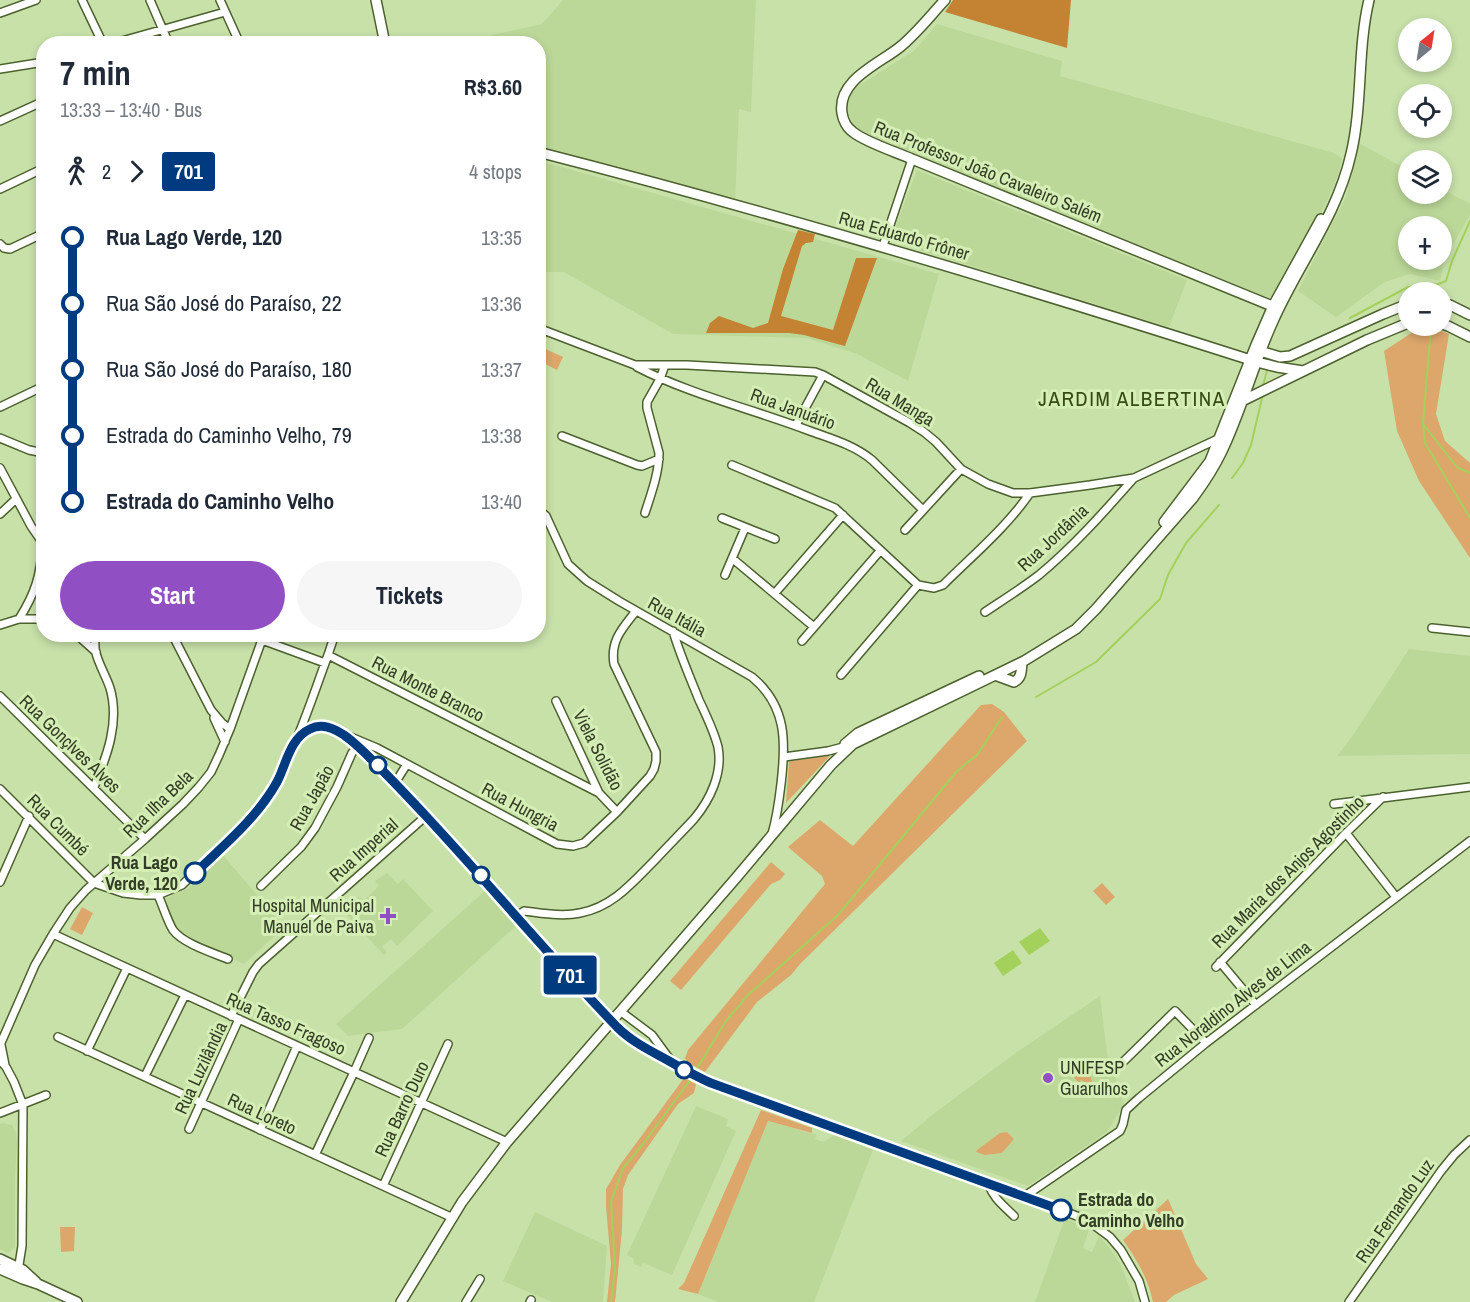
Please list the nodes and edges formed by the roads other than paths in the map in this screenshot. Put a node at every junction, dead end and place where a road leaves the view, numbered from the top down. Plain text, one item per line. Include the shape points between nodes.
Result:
1 (36, 0) edge
2 (82, 0) edge
3 (150, 0) edge
4 (220, 0) edge
5 (376, 0) edge
6 (945, 0) edge
7 (1364, 0) edge
8 (1369, 0) edge
9 (225, 12) junction
10 (0, 13) edge
11 (163, 30) junction
12 (100, 36) edge
13 (141, 36) edge
14 (166, 36) edge
15 (236, 36) edge
16 (383, 36) edge
17 (36, 63) edge
18 (0, 69) edge
19 (36, 105) edge
20 (0, 121) edge
21 (546, 154) edge
22 (912, 159) junction
23 (36, 172) edge
24 (0, 189) edge
25 (36, 237) edge
26 (0, 244) edge
27 (883, 246) junction
28 (1452, 306) edge
29 (1276, 307) junction
30 (1398, 308) edge
31 (1470, 315) edge
32 (1398, 327) edge
33 (1452, 328) edge
34 (546, 331) edge
35 (1470, 337) edge
36 (1260, 351) junction
37 (1253, 361) junction
38 (665, 365) junction
39 (635, 366) junction
40 (1304, 370) junction
41 (824, 375) junction
42 (660, 379) junction
43 (36, 390) edge
44 (1242, 401) junction
45 (0, 407) edge
46 (796, 426) junction
47 (1229, 434) junction
48 (562, 436) dead end
49 (0, 438) edge
50 (1219, 438) junction
51 (36, 451) edge
52 (659, 459) junction
53 (732, 465) dead end
54 (0, 468) edge
55 (961, 469) junction
56 (1134, 478) junction
57 (1030, 493) junction
58 (16, 500) junction
59 (922, 510) junction
60 (645, 513) dead end
61 (0, 514) edge
62 (843, 515) junction
63 (546, 516) edge
64 (722, 518) dead end
65 (745, 528) junction
66 (905, 530) dead end
67 (36, 533) edge
68 (775, 539) dead end
69 (880, 551) junction
70 (733, 559) junction
71 (725, 575) dead end
72 (918, 585) junction
73 (775, 593) junction
74 (636, 610) junction
75 (36, 611) edge
76 (985, 612) dead end
77 (19, 619) junction
78 (0, 625) edge
79 (814, 627) junction
80 (1432, 628) dead end
81 (673, 631) junction
82 (1470, 632) edge
83 (802, 641) dead end
84 (85, 642) edge
85 (95, 642) edge
86 (176, 642) edge
87 (261, 642) edge
88 (275, 642) edge
89 (333, 642) edge
90 (96, 652) junction
91 (328, 655) junction
92 (325, 663) junction
93 (1022, 663) junction
94 (841, 675) dead end
95 (995, 675) junction
96 (0, 696) edge
97 (556, 700) dead end
98 (211, 710) junction
99 (230, 729) junction
100 (343, 734) junction
101 (225, 742) junction
102 (295, 743) junction
103 (853, 744) junction
104 (358, 746) junction
105 (842, 747) junction
106 (784, 758) junction
107 (407, 764) junction
108 (395, 783) junction
109 (93, 787) junction
110 (1470, 787) edge
111 (0, 789) edge
112 (599, 793) junction
113 (1383, 797) junction
114 (1334, 804) dead end
115 (617, 812) junction
116 (29, 816) junction
117 (426, 816) junction
118 (1346, 833) junction
119 (771, 837) junction
120 (146, 839) junction
121 (1470, 842) edge
122 (0, 882) edge
123 (94, 883) junction
124 (261, 886) dead end
125 (158, 895) junction
126 (1396, 897) junction
127 (517, 916) junction
128 (53, 934) junction
129 (228, 959) dead end
130 (128, 968) junction
131 (185, 995) junction
132 (1256, 1005) junction
133 (620, 1011) junction
134 (231, 1016) junction
135 (239, 1019) junction
136 (611, 1021) junction
137 (58, 1037) dead end
138 (369, 1038) dead end
139 (1206, 1043) junction
140 (448, 1044) dead end
141 (1, 1045) edge
142 (297, 1046) junction
143 (87, 1051) junction
144 (0, 1060) edge
145 (672, 1063) junction
146 (1122, 1063) dead end
147 (6, 1067) junction
148 (354, 1072) junction
149 (145, 1076) junction
150 (46, 1095) dead end
151 (201, 1102) junction
152 (421, 1103) junction
153 (23, 1105) junction
154 (0, 1113) edge
155 (189, 1129) dead end
156 (260, 1130) junction
157 (1470, 1140) edge
158 (507, 1142) junction
159 (315, 1155) junction
160 (988, 1183) junction
161 (383, 1186) junction
162 (1025, 1196) junction
163 (1014, 1216) dead end
164 (453, 1218) junction
165 (0, 1259) edge
166 (0, 1269) edge
167 (17, 1272) junction
168 (480, 1279) dead end
169 (77, 1302) edge
170 (401, 1302) edge
171 (466, 1302) edge
172 (1145, 1302) edge
173 (1349, 1302) edge

1 - 10 street
2 - 12 street
3 - 11 street
4 - 9 street
5 - 16 main road
6 - 22 main road, Rua Professor João Cavaleiro Salém via 915,34 858,76 843,94 842,115 852,132
7 - 29 main road via 1355,111 1341,174
8 - 29 main road via 1357,118 1345,178 1320,234
9 - 11 street
9 - 15 street
11 - 13 street
11 - 14 street
17 - 18 street
19 - 20 street
21 - 27 main road, Rua Eduardo Frôner
22 - 27 street
22 - 29 main road, Rua Professor João Cavaleiro Salém
23 - 24 street
25 - 26 street via 10,249
27 - 37 main road, Rua Eduardo Frôner
28 - 31 main road
29 - 36 main road
29 - 37 main road
30 - 36 main road via 1290,356
32 - 40 main road
33 - 35 main road
34 - 39 street, Rua Manga
36 - 37 main road
37 - 40 main road, Rua Eduardo Frôner
37 - 44 main road
37 - 50 main road
38 - 39 street, Rua Manga
38 - 41 street, Rua Manga
38 - 42 street
39 - 42 street, Rua Januário
40 - 44 main road
41 - 46 street
41 - 55 street, Rua Manga via 917,428
42 - 46 street, Rua Januário
42 - 52 street via 647,402
43 - 45 street
44 - 47 main road
46 - 59 street, Rua Januário via 863,452
47 - 50 street, Rua Manga
47 - 93 main road via 1193,498 1096,609 1076,629
48 - 52 street via 642,466
49 - 51 street
50 - 56 street, Rua Manga
50 - 105 main road via 1210,461 1169,516 1078,622 1053,640 858,733
52 - 60 street
53 - 62 street via 835,508
54 - 58 street
55 - 57 street, Rua Manga via 1000,489
55 - 59 street
56 - 57 street, Rua Manga
56 - 76 street, Rua Jordânia via 1062,555
57 - 72 street via 1008,521 943,585
58 - 61 street
58 - 67 street
59 - 66 street
62 - 69 street
62 - 73 street
63 - 74 street, Rua Itália via 568,564 587,581
64 - 65 street
65 - 68 street
65 - 70 street
69 - 72 street
69 - 79 street
70 - 71 street
70 - 73 street
72 - 94 street
73 - 79 street
74 - 81 street, Rua Itália
74 - 115 street, Rua Hungria via 617,638 614,664 656,752 656,761 650,776
75 - 77 street
75 - 77 street
77 - 78 street
79 - 83 street
80 - 82 street
81 - 106 street, Rua Itália via 764,687 778,715
81 - 127 street via 718,749 718,772 709,797 698,814 631,885 606,905 578,914 524,910
84 - 90 street
85 - 90 street
86 - 98 street
87 - 99 street, Rua Ilha Bela
88 - 92 street
89 - 91 street
90 - 109 street via 110,688 113,722 106,756
91 - 92 street
91 - 112 street, Rua Monte Branco
92 - 102 street
93 - 95 main road
93 - 95 main road via 1020,677 1014,682
95 - 103 main road
96 - 109 street, Rua Gonçlves Alves
97 - 112 street, Viela Solidão
98 - 99 street
98 - 101 street
99 - 101 street, Rua Ilha Bela
100 - 102 street, Rua Hungria via 319,726 303,733
100 - 104 street
100 - 107 street, Rua Hungria
101 - 120 street, Rua Ilha Bela via 199,787
102 - 125 street via 278,781 257,812 182,885
103 - 105 street
103 - 119 main road
104 - 108 street
104 - 124 street, Rua Japão via 315,828 301,848
105 - 106 street
105 - 119 main road via 791,806
106 - 119 street, Rua Itália
107 - 108 street
107 - 115 street, Rua Hungria via 565,846 584,843
108 - 117 street
109 - 120 street, Rua Gonçlves Alves
110 - 113 street, Rua Maria dos Anjos Agostinho
111 - 116 street, Rua Cumbé
112 - 115 street, Viela Solidão
113 - 114 street, Rua Maria dos Anjos Agostinho
113 - 118 street, Rua Maria dos Anjos Agostinho
116 - 122 street
116 - 123 street, Rua Cumbé
117 - 127 street
117 - 134 street, Rua Imperial via 259,964
118 - 126 street
118 - 132 street, Rua Maria dos Anjos Agostinho via 1218,965
119 - 133 main road
120 - 123 street, Rua Ilha Bela
121 - 126 street, Rua Noraldino Alves de Lima
123 - 125 street via 123,893
123 - 128 street, Rua Ilha Bela via 70,908
125 - 129 street via 179,936
126 - 132 street, Rua Noraldino Alves de Lima
127 - 136 street
128 - 130 street, Rua Tasso Fragoso
128 - 141 street, Rua Ilha Bela via 34,964
130 - 131 street, Rua Tasso Fragoso
130 - 143 street
131 - 134 street, Rua Tasso Fragoso
131 - 149 street
132 - 139 street, Rua Noraldino Alves de Lima
133 - 136 main road
133 - 145 street via 652,1035
134 - 135 street, Rua Tasso Fragoso
135 - 142 street, Rua Tasso Fragoso
135 - 151 street, Rua Luzilândia
136 - 145 street via 623,1033
136 - 158 main road
137 - 143 street, Rua Loreto
138 - 148 street
139 - 146 street via 1175,1011
139 - 162 street, Rua Noraldino Alves de Lima via 1130,1105 1120,1131
140 - 152 street, Rua Barro Duro
141 - 147 street
142 - 148 street, Rua Tasso Fragoso
142 - 156 street
143 - 149 street, Rua Loreto
144 - 147 street
145 - 160 street via 699,1078 902,1157
147 - 153 street
148 - 152 street, Rua Tasso Fragoso
148 - 159 street
149 - 151 street, Rua Loreto
150 - 153 street
151 - 155 street, Rua Luzilândia
151 - 156 street, Rua Loreto
152 - 158 street, Rua Tasso Fragoso
152 - 161 street, Rua Barro Duro
153 - 154 street
153 - 167 street via 22,1246
156 - 159 street, Rua Loreto
157 - 173 street, Rua Fernando Luz via 1441,1171
158 - 164 main road
159 - 161 street, Rua Loreto
160 - 162 street
160 - 163 street via 992,1194
161 - 164 street, Rua Loreto
162 - 172 street via 1087,1220 1110,1237 1131,1264
164 - 170 main road
165 - 167 main road
166 - 167 main road
167 - 169 main road
168 - 171 street

